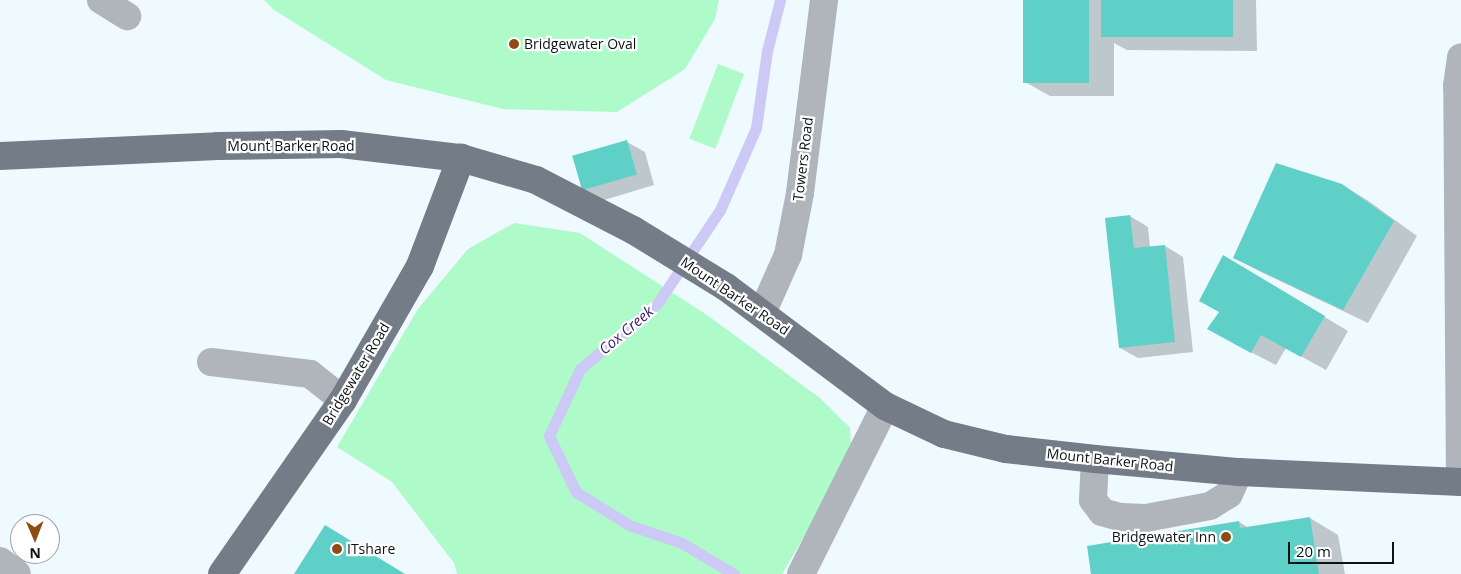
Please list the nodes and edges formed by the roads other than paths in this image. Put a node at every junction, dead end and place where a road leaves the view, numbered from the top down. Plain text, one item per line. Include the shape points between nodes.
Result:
1 (101, 0) edge
2 (824, 0) edge
3 (127, 16) dead end
4 (1461, 57) edge
5 (0, 156) edge
6 (461, 158) junction
7 (762, 312) junction
8 (211, 362) dead end
9 (344, 400) junction
10 (885, 406) junction
11 (1095, 459) junction
12 (1239, 472) junction
13 (1460, 482) edge
14 (0, 561) edge
15 (804, 568) edge
16 (17, 574) edge
17 (222, 574) edge

1 - 3 street
2 - 7 street, Towers Road via 788,255
4 - 13 street via 1456,86
5 - 6 main road, Mount Barker Road via 341,144
6 - 7 main road, Mount Barker Road via 536,180 633,230
6 - 9 main road, Bridgewater Road via 420,266
7 - 10 main road, Mount Barker Road
8 - 9 street via 310,374
9 - 17 main road, Bridgewater Road
10 - 11 main road, Mount Barker Road via 944,434 1006,449
10 - 15 street
11 - 12 main road, Mount Barker Road
11 - 12 street via 1094,500 1102,512 1120,517 1146,518 1210,506 1229,494
12 - 13 main road, Mount Barker Road
14 - 16 street

